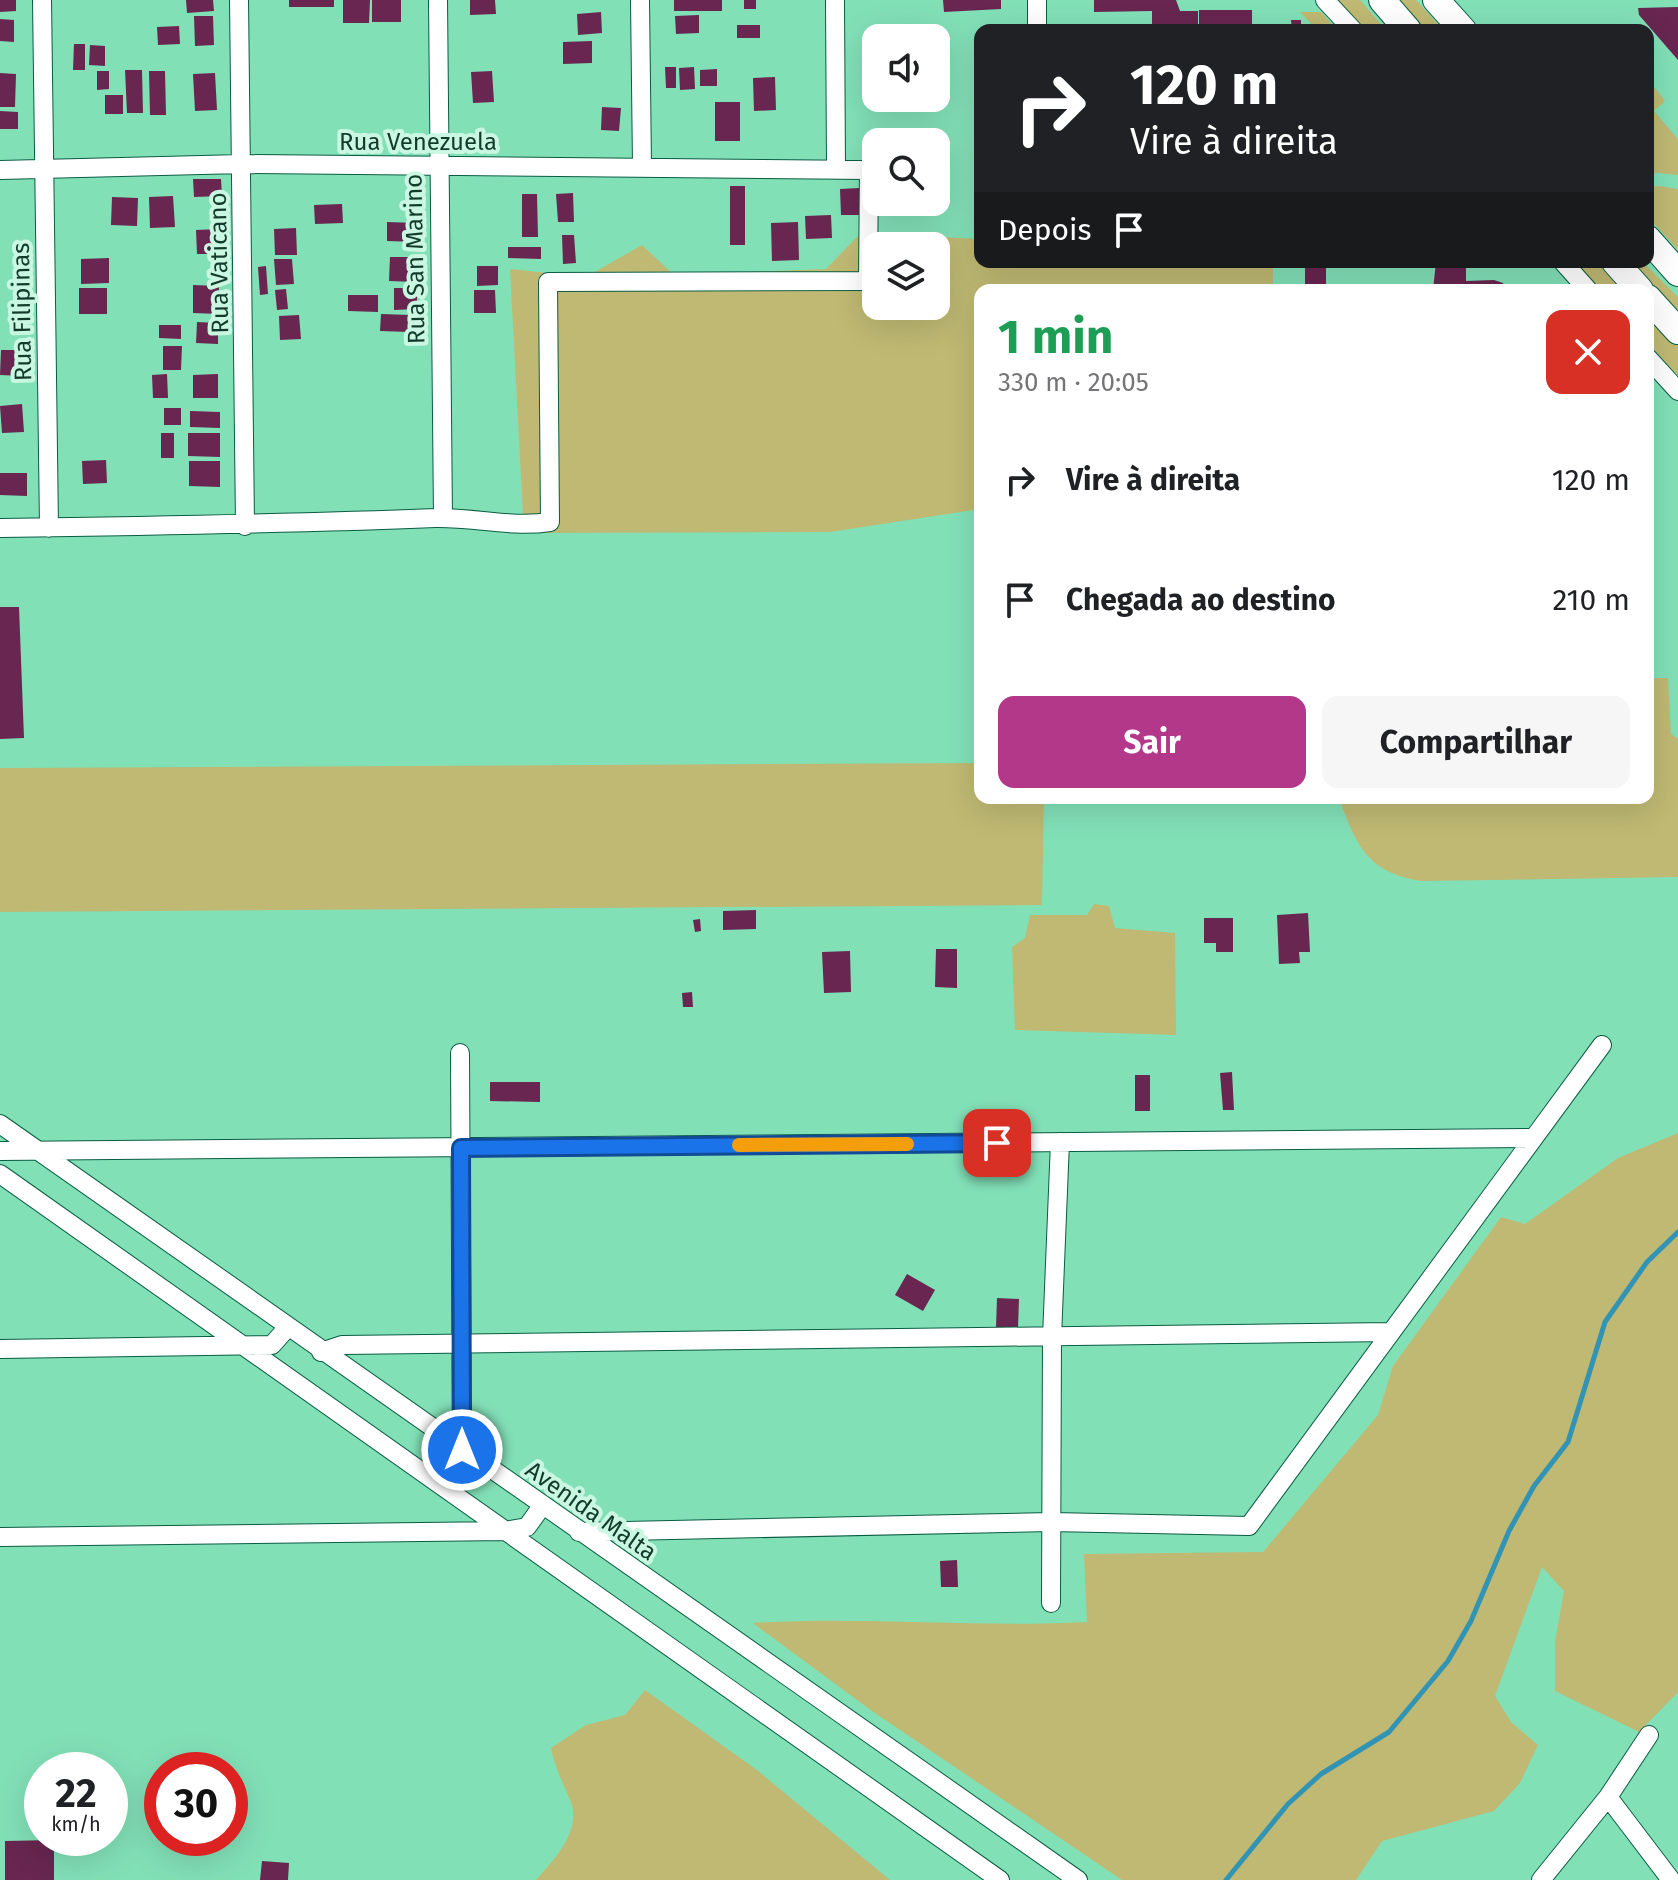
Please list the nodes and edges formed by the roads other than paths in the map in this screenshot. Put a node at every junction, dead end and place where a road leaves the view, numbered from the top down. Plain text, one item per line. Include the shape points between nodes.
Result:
1 (42, 0) edge
2 (239, 0) edge
3 (438, 0) edge
4 (640, 0) edge
5 (835, 0) edge
6 (1325, 0) edge
7 (1382, 0) edge
8 (1436, 0) edge
9 (1347, 24) edge
10 (1403, 24) edge
11 (1458, 24) edge
12 (242, 164) junction
13 (642, 166) junction
14 (437, 167) junction
15 (836, 168) junction
16 (44, 169) junction
17 (0, 170) edge
18 (1654, 246) edge
19 (1654, 252) edge
20 (1568, 268) edge
21 (1620, 268) edge
22 (1678, 275) edge
23 (1583, 284) edge
24 (1635, 284) edge
25 (1654, 305) edge
26 (1678, 331) edge
27 (1654, 365) edge
28 (1678, 391) edge
29 (443, 518) junction
30 (245, 526) junction
31 (0, 528) edge
32 (49, 528) junction
33 (1602, 1045) dead end
34 (460, 1053) dead end
35 (0, 1124) edge
36 (1534, 1138) junction
37 (1060, 1142) junction
38 (461, 1148) junction
39 (0, 1151) edge
40 (40, 1152) junction
41 (0, 1174) edge
42 (287, 1328) junction
43 (1391, 1332) junction
44 (1052, 1337) junction
45 (242, 1345) junction
46 (463, 1346) junction
47 (0, 1349) edge
48 (321, 1352) junction
49 (462, 1450) junction
50 (542, 1506) junction
51 (1051, 1522) junction
52 (505, 1531) junction
53 (579, 1532) junction
54 (0, 1537) edge
55 (1051, 1603) dead end
56 (1649, 1735) dead end
57 (1608, 1797) junction
58 (1000, 1880) edge
59 (1078, 1880) edge
60 (1541, 1880) edge
61 (1671, 1880) edge

1 - 16 street, Rua Filipinas
2 - 12 street, Rua Vaticano
3 - 14 street, Rua San Marino
4 - 13 street
5 - 15 street
6 - 9 street
7 - 10 highway
8 - 11 highway
12 - 14 street, Rua Venezuela
12 - 16 street, Rua Venezuela
12 - 30 street, Rua Vaticano
13 - 14 street, Rua Venezuela
13 - 15 street, Rua Venezuela
14 - 29 street, Rua San Marino
15 - 29 street, Rua Venezuela via 869,170 868,281 548,282 550,522 521,526
16 - 17 street, Rua Venezuela
16 - 32 street, Rua Filipinas
18 - 22 highway
19 - 22 highway
20 - 23 street
21 - 24 highway
25 - 26 highway
27 - 28 street
29 - 30 street
30 - 32 street
31 - 32 street
33 - 36 street
34 - 38 street
35 - 40 street, Avenida Malta
36 - 37 street
36 - 43 street
37 - 38 street
37 - 44 street
38 - 40 street
38 - 46 street
39 - 40 street
40 - 42 street, Avenida Malta
41 - 45 street
42 - 45 street via 272,1345
42 - 48 street, Avenida Malta
43 - 44 street
43 - 51 street via 1249,1526
44 - 46 street
44 - 51 street
45 - 47 street
45 - 52 street
46 - 48 street via 342,1345
46 - 49 street
48 - 49 street, Avenida Malta
49 - 50 street, Avenida Malta
50 - 52 street via 527,1527
50 - 53 street, Avenida Malta
51 - 53 street
51 - 55 street
52 - 54 street
52 - 58 street
53 - 59 street, Avenida Malta
56 - 57 street
57 - 60 street
57 - 61 street

